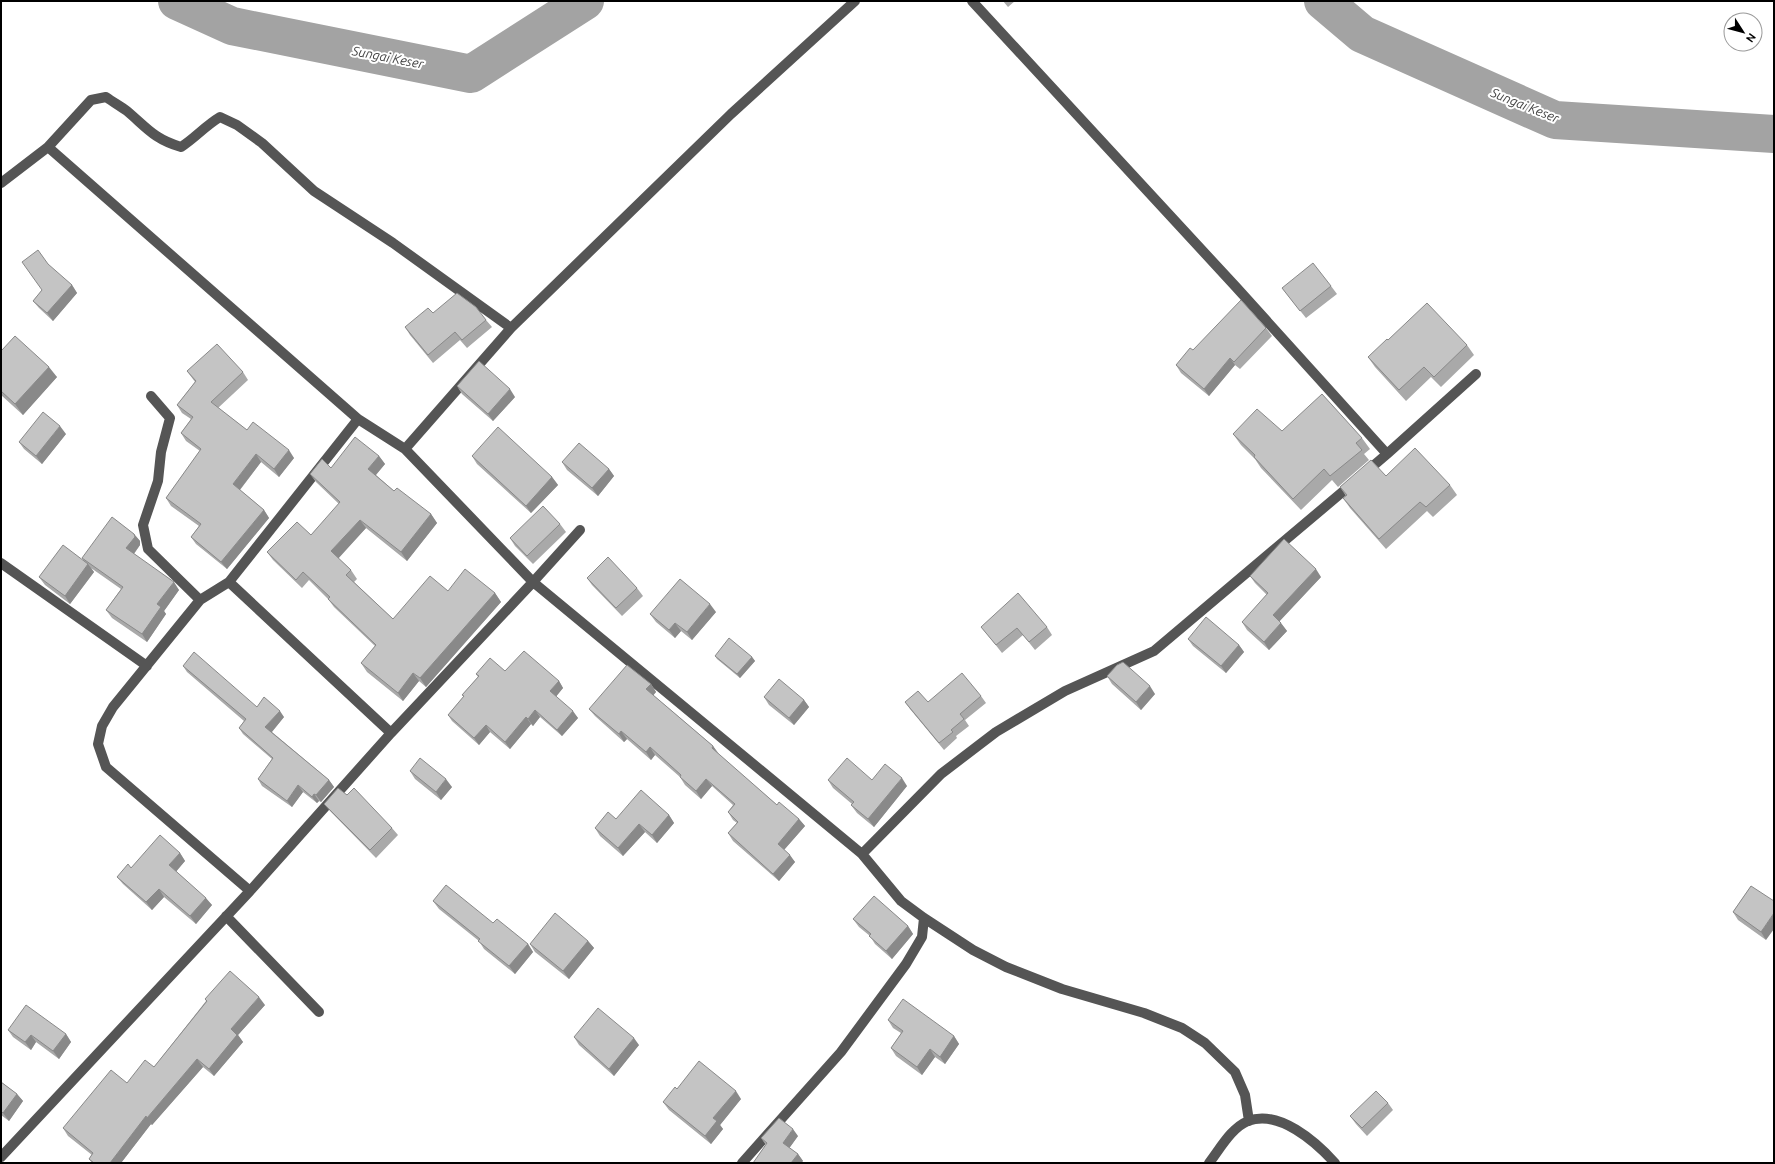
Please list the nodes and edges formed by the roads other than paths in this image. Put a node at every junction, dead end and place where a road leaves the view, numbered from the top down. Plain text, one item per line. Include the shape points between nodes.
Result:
1 (855, 1) edge
2 (972, 1) edge
3 (48, 147) junction
4 (1, 183) edge
5 (511, 328) junction
6 (1476, 374) dead end
7 (151, 396) dead end
8 (358, 419) junction
9 (405, 449) junction
10 (1387, 454) junction
11 (580, 530) dead end
12 (1, 563) edge
13 (229, 582) junction
14 (533, 582) junction
15 (200, 600) junction
16 (147, 666) junction
17 (391, 733) junction
18 (862, 854) junction
19 (250, 891) junction
20 (226, 916) junction
21 (924, 918) junction
22 (319, 1012) dead end
23 (1249, 1121) junction
24 (1, 1157) edge
25 (742, 1163) edge
26 (1208, 1163) edge
27 (1335, 1163) edge

1 - 5 street via 731,114
2 - 10 street
3 - 4 street
3 - 5 street via 91,100 106,97 126,110 148,131 165,142 181,147 220,117 237,125 262,143 314,191 393,243
3 - 8 street
5 - 9 street
6 - 10 street
7 - 15 street via 170,418 161,452 158,481 143,525 148,549
8 - 9 street
8 - 13 street
9 - 14 street
10 - 18 street via 1154,651 1065,691 996,732 941,774
11 - 14 street
12 - 16 street
13 - 15 street
13 - 17 street
14 - 17 street
14 - 18 street
15 - 16 street
16 - 19 street via 113,707 102,726 98,744 106,767
17 - 19 street
18 - 21 street via 901,901
19 - 20 street
20 - 22 street
20 - 24 street
21 - 23 street via 1006,968 1182,1028 1205,1043 1235,1072 1245,1095
21 - 25 street via 922,937 902,970 841,1052
23 - 26 street via 1232,1132
23 - 27 street via 1270,1119 1292,1127 1323,1149

